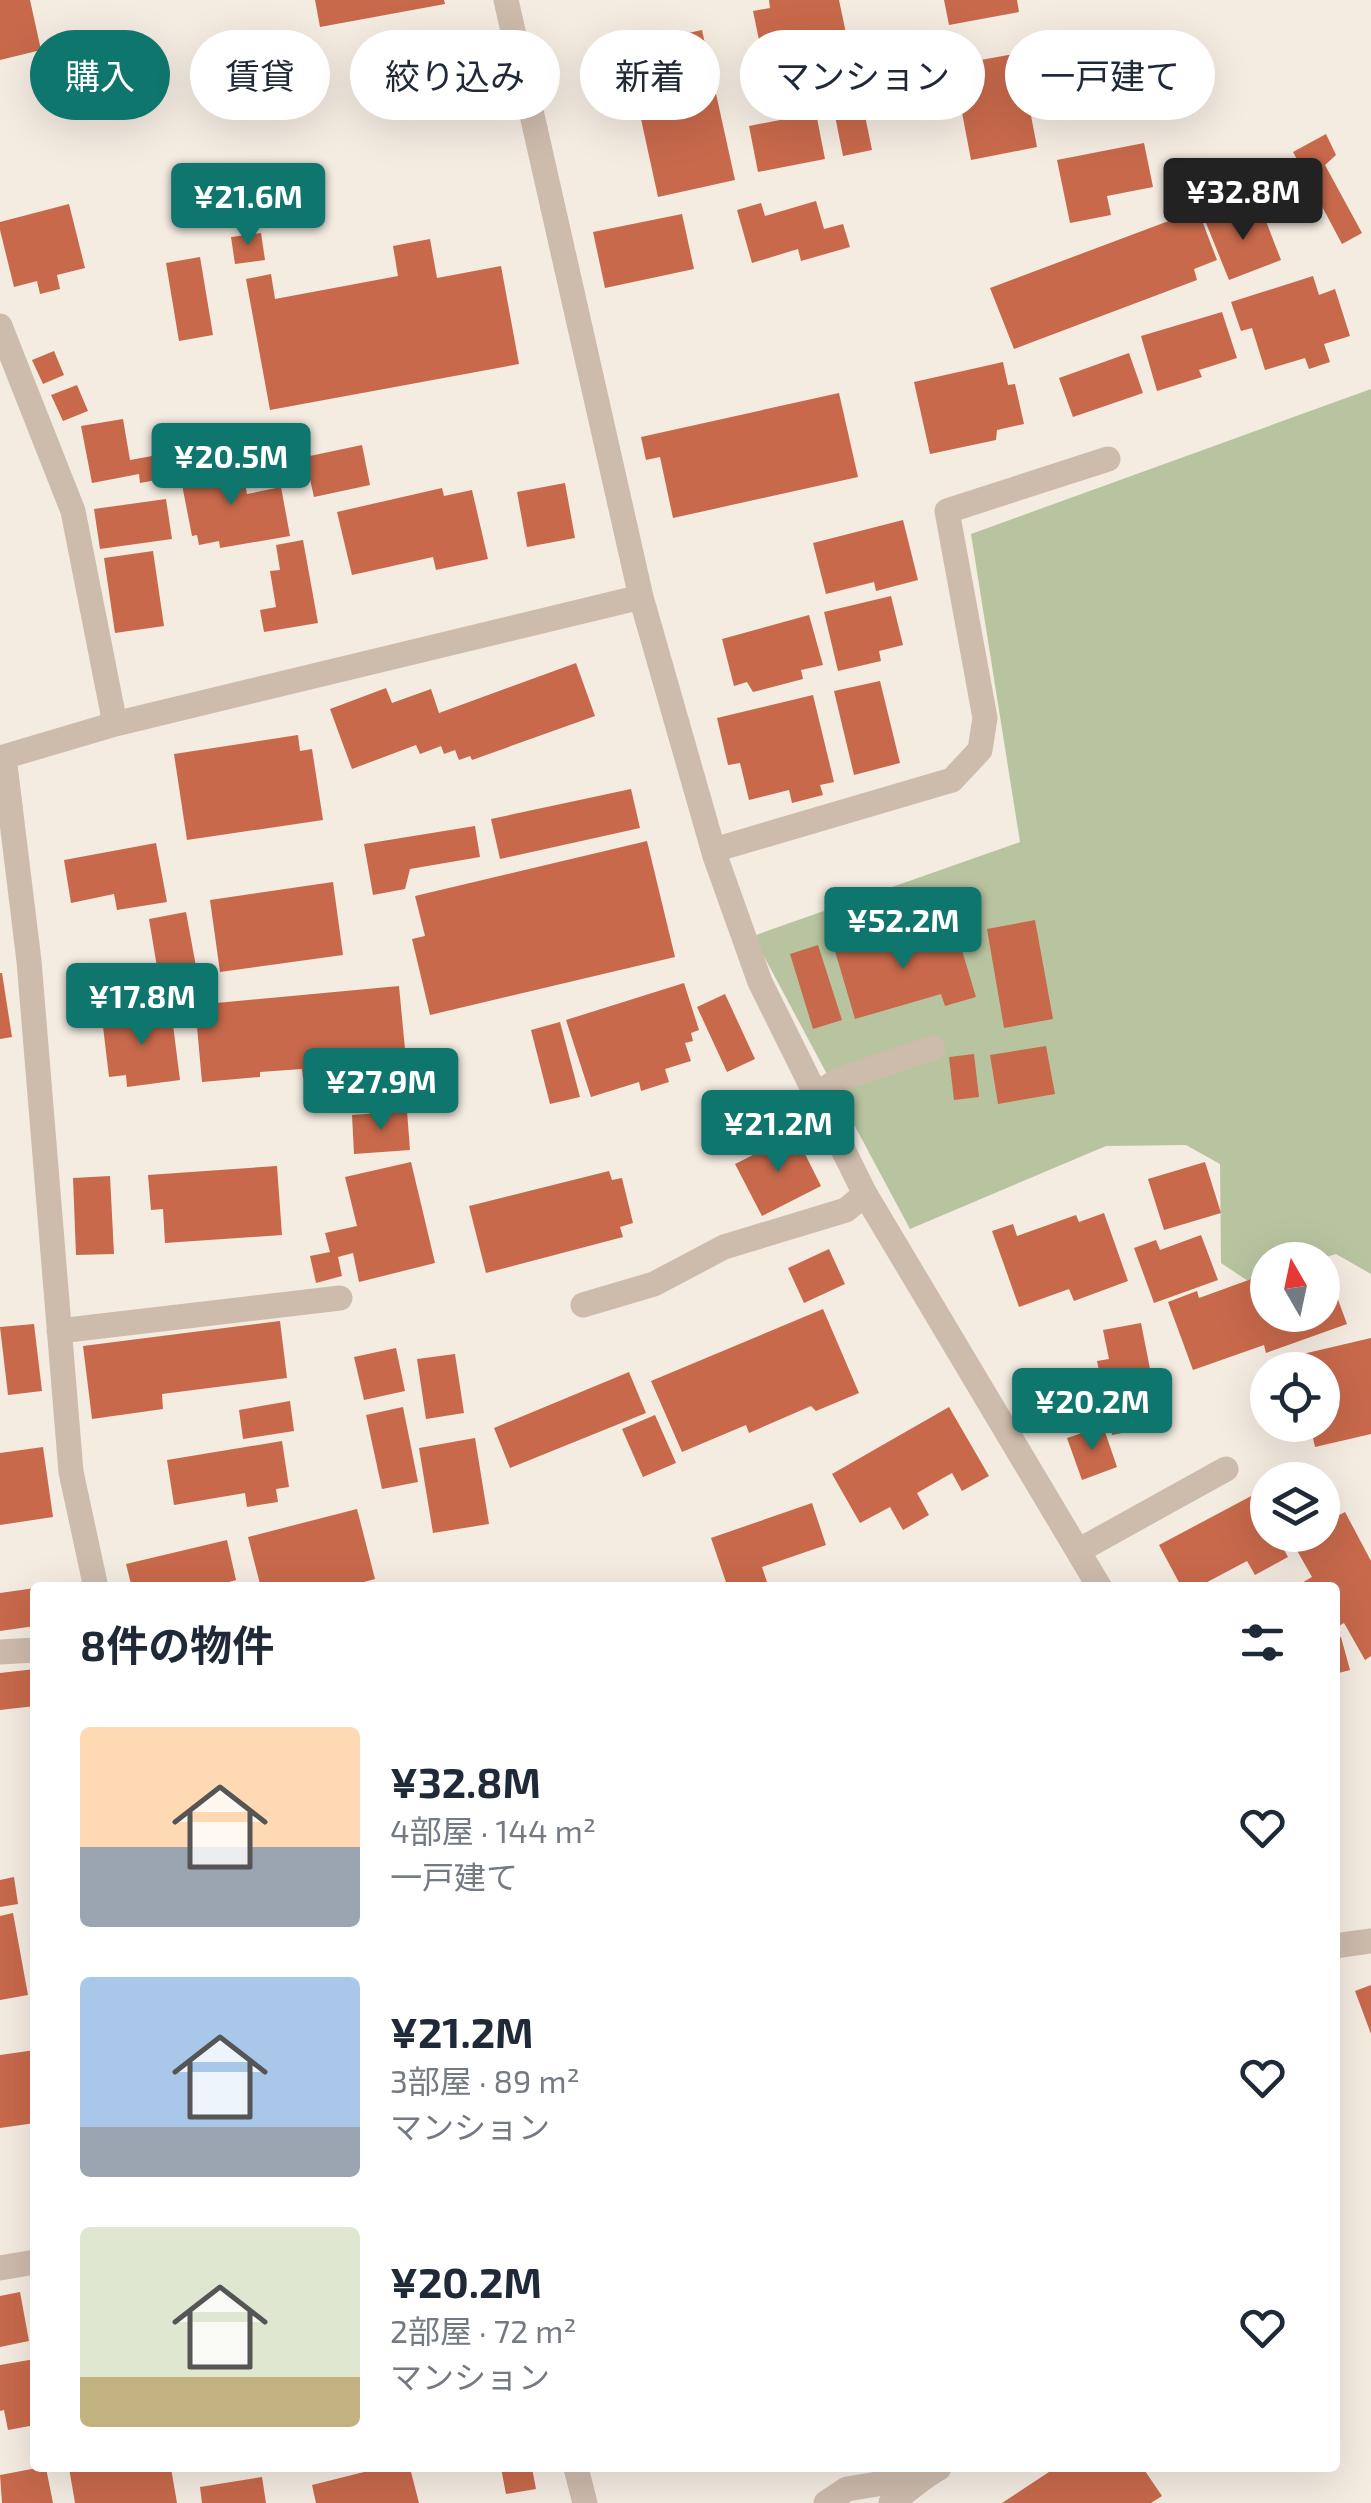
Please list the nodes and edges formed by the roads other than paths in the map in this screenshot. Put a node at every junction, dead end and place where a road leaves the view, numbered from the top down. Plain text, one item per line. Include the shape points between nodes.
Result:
1 (506, 0) edge
2 (0, 326) edge
3 (1108, 459) dead end
4 (641, 597) junction
5 (115, 724) junction
6 (2, 758) edge
7 (714, 850) junction
8 (933, 1048) dead end
9 (816, 1095) junction
10 (865, 1194) junction
11 (340, 1298) dead end
12 (583, 1305) dead end
13 (60, 1330) junction
14 (1226, 1468) dead end
15 (1078, 1551) junction
16 (95, 1582) edge
17 (1096, 1582) edge
18 (30, 1650) edge
19 (0, 1652) edge
20 (1371, 1941) edge
21 (1340, 1945) edge
22 (30, 2263) edge
23 (0, 2268) edge
24 (577, 2472) edge
25 (932, 2472) edge
26 (585, 2503) edge
27 (826, 2503) edge
28 (891, 2503) edge

1 - 4 street
2 - 5 street via 73,511
3 - 7 street via 947,511 984,718 980,750 952,780
4 - 5 street
4 - 7 street
5 - 6 street
6 - 13 street via 29,960
7 - 9 street via 760,982
8 - 9 street via 838,1080
9 - 10 street
10 - 12 street via 846,1210 724,1248 654,1284
10 - 15 street
11 - 13 street
13 - 16 street via 72,1472
14 - 15 street
15 - 17 street
18 - 19 street
20 - 21 street
22 - 23 street
24 - 26 street
25 - 27 street via 847,2489
25 - 28 street

